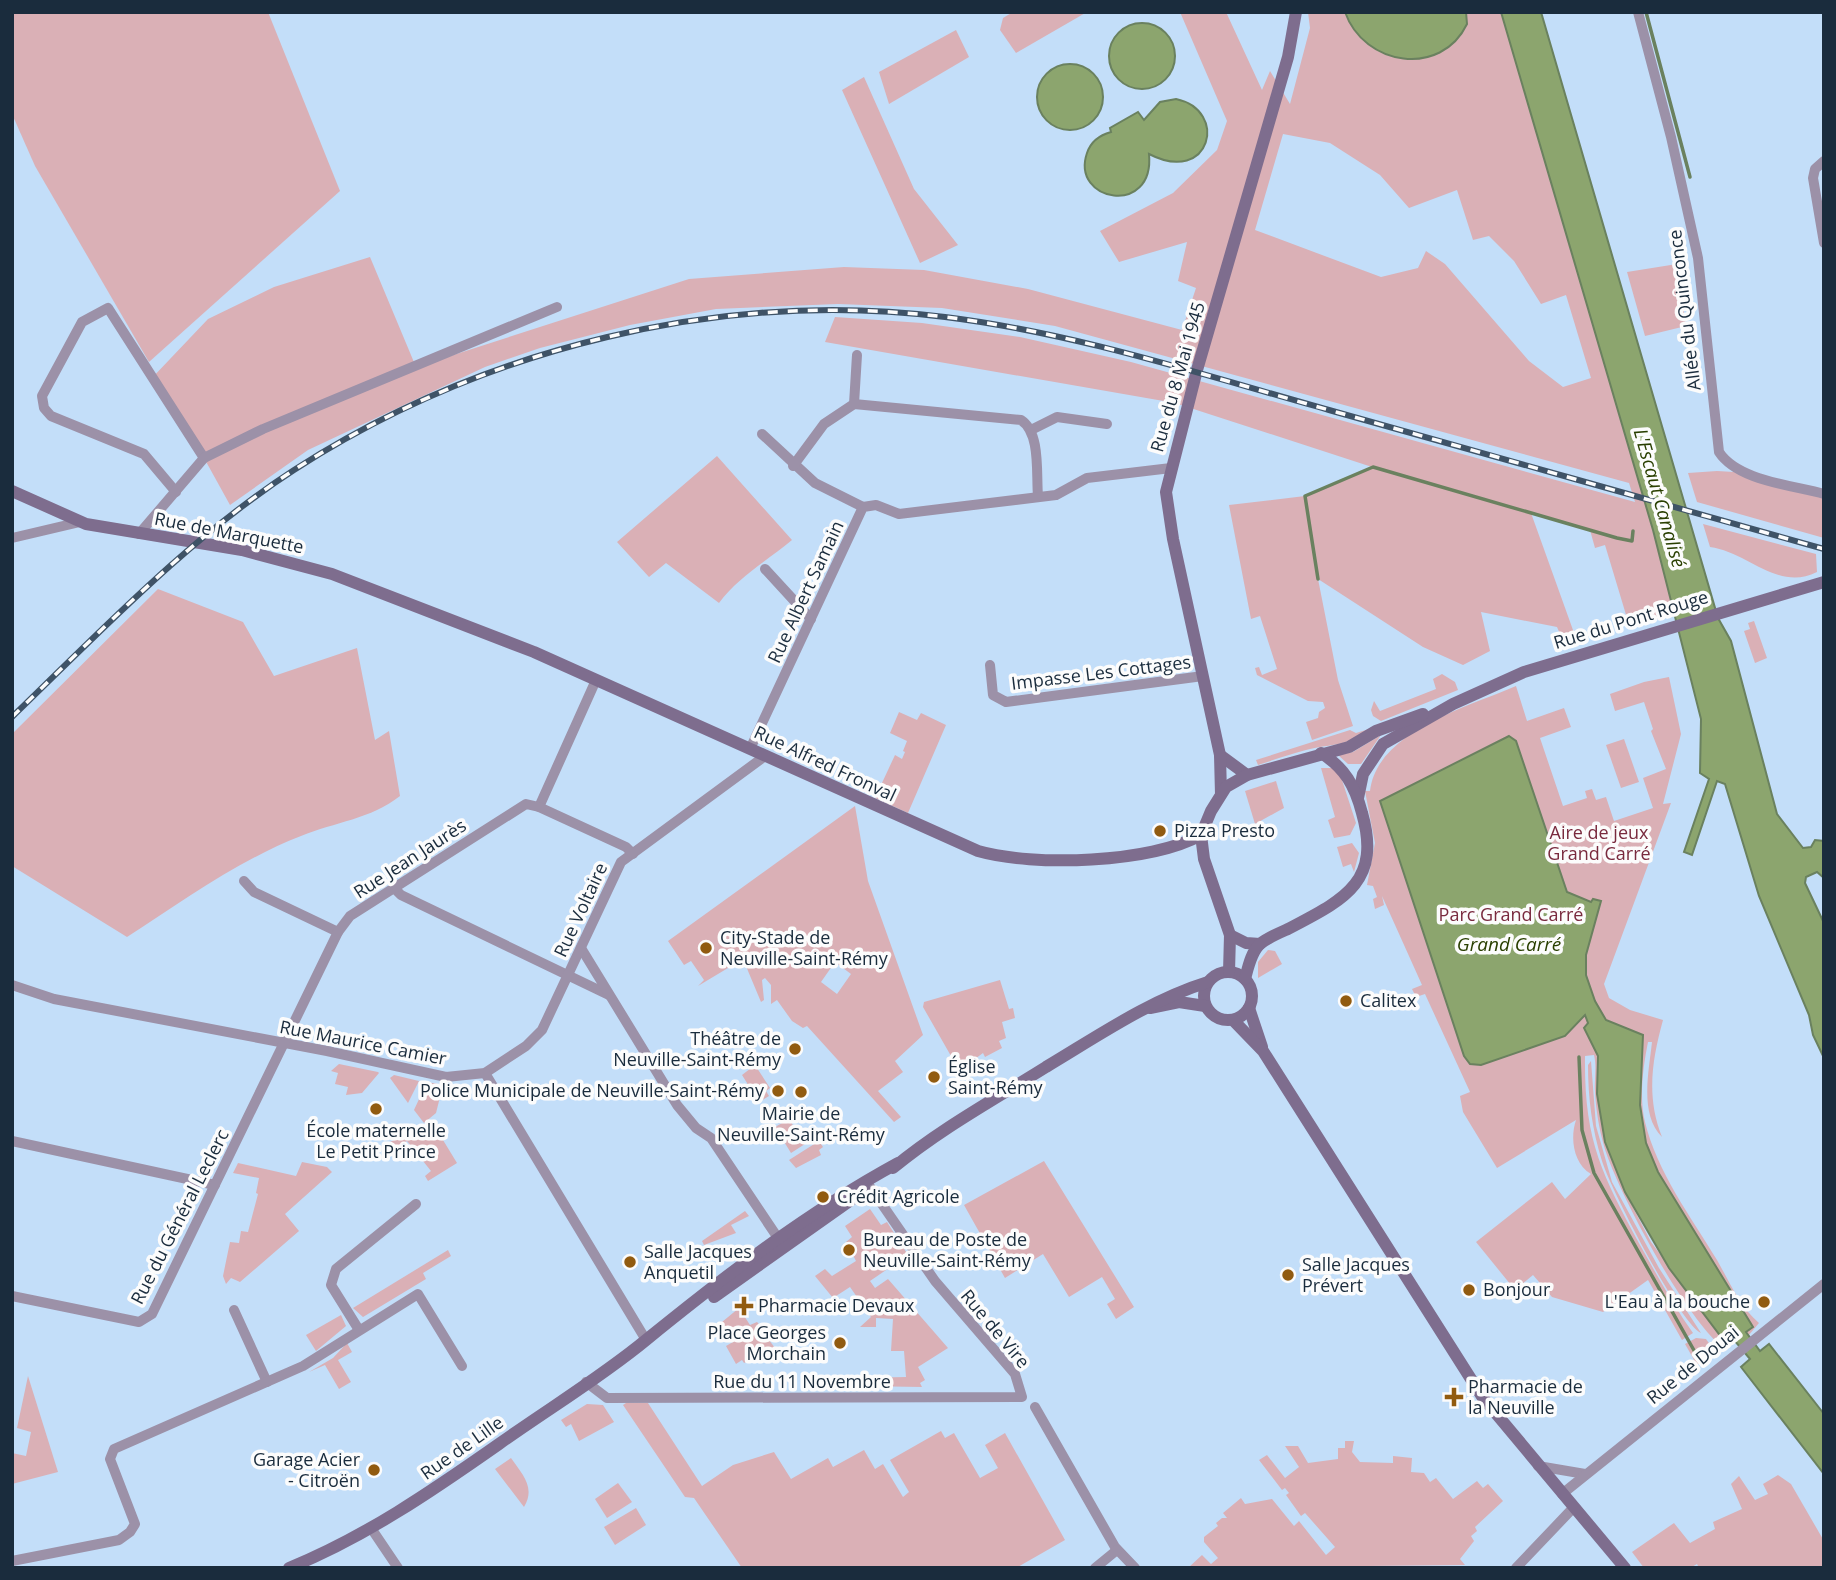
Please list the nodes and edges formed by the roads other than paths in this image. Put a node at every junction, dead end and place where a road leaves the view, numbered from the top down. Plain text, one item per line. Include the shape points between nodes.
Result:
1 (1296, 12) edge
2 (1638, 12) edge
3 (1824, 161) edge
4 (1824, 243) edge
5 (557, 307) dead end
6 (858, 355) dead end
7 (854, 404) junction
8 (1107, 424) dead end
9 (1031, 430) junction
10 (762, 434) dead end
11 (204, 458) junction
12 (793, 466) junction
13 (1171, 468) junction
14 (12, 491) edge
15 (176, 492) junction
16 (1824, 494) edge
17 (1038, 496) junction
18 (863, 507) junction
19 (80, 522) junction
20 (139, 534) junction
21 (12, 538) edge
22 (765, 569) dead end
23 (1824, 582) edge
24 (811, 619) junction
25 (477, 629) joint
26 (990, 665) dead end
27 (1203, 676) junction
28 (596, 680) junction
29 (1453, 704) junction
30 (750, 749) junction
31 (1321, 753) junction
32 (1220, 755) junction
33 (765, 756) junction
34 (1247, 775) junction
35 (1221, 794) junction
36 (1358, 798) junction
37 (539, 807) junction
38 (1201, 835) junction
39 (1173, 849) junction
40 (633, 854) junction
41 (1204, 859) junction
42 (244, 881) dead end
43 (394, 888) junction
44 (338, 933) junction
45 (1230, 935) junction
46 (1259, 944) junction
47 (580, 948) junction
48 (1228, 972) junction
49 (568, 975) junction
50 (1245, 979) junction
51 (1208, 982) junction
52 (12, 985) edge
53 (610, 996) junction
54 (1205, 1006) junction
55 (1249, 1008) junction
56 (1147, 1009) junction
57 (1233, 1020) junction
58 (284, 1044) junction
59 (1263, 1051) junction
60 (485, 1073) junction
61 (12, 1141) edge
62 (868, 1184) junction
63 (215, 1185) junction
64 (416, 1204) dead end
65 (781, 1243) junction
66 (1824, 1284) edge
67 (12, 1296) edge
68 (234, 1310) dead end
69 (359, 1330) junction
70 (646, 1340) junction
71 (462, 1366) dead end
72 (267, 1382) junction
73 (586, 1382) junction
74 (1022, 1397) joint
75 (1035, 1407) dead end
76 (1538, 1466) junction
77 (1585, 1474) junction
78 (1562, 1493) junction
79 (1574, 1507) junction
80 (371, 1528) junction
81 (1117, 1550) junction
82 (12, 1561) edge
83 (289, 1568) edge
84 (398, 1568) edge
85 (1095, 1568) edge
86 (1135, 1568) edge
87 (1516, 1568) edge
88 (1625, 1568) edge

1 - 13 main road, Rue du 8 Mai 1945 via 1284,70
2 - 16 street, Allée du Quinconce via 1698,258 1718,452 1728,463 1751,474
3 - 4 street via 1813,178
5 - 11 street
6 - 7 street
7 - 9 street via 1011,417
7 - 12 street via 824,424
8 - 9 street via 1057,417
9 - 17 street
10 - 12 street
11 - 15 street
11 - 15 street via 108,308 82,322 42,396 44,408 51,416 144,454
12 - 18 street via 815,484
13 - 17 street, Rue Albert Samain via 1087,478 1056,495
13 - 27 main road, Rue du 8 Mai 1945 via 1168,517
14 - 19 main road, Rue de Marquette
15 - 20 street
17 - 18 street, Rue Albert Samain via 899,514 876,505
18 - 24 street, Rue Albert Samain
19 - 20 main road, Rue de Marquette
19 - 21 street
20 - 25 main road, Rue de Marquette via 293,561
22 - 24 street
23 - 29 main road, Rue du Pont Rouge via 1524,671
24 - 30 street, Rue Albert Samain
25 - 28 main road, Rue Alfred Fronval
26 - 27 street, Impasse Les Cottages via 993,695 1006,702
27 - 32 main road, Rue du 8 Mai 1945
28 - 30 main road, Rue Alfred Fronval
28 - 37 street
29 - 31 main road, Rue du Pont Rouge via 1376,731 1349,747
29 - 36 main road, Rue du Pont Rouge via 1382,744 1363,774
30 - 33 main road, Rue Alfred Fronval
31 - 34 main road, Rue du Pont Rouge
31 - 36 main road via 1345,771
32 - 34 main road
32 - 35 main road, Rue du 8 Mai 1945
33 - 39 main road, Rue Alfred Fronval via 988,854 1046,862
33 - 40 street, Rue Voltaire
34 - 35 main road
35 - 38 main road
36 - 46 main road via 1369,854 1358,883 1336,902
37 - 40 street
37 - 43 street, Rue Jean Jaurès via 526,804 515,810
38 - 39 main road, Rue Alfred Fronval
38 - 41 main road
39 - 41 main road, Rue Alfred Fronval
40 - 47 street, Rue Voltaire via 621,862
41 - 45 main road
42 - 44 street via 254,892
43 - 44 street, Rue Jean Jaurès via 350,916
43 - 49 street
44 - 58 street, Rue Jean Jaurès
45 - 46 main road
45 - 48 main road
46 - 50 main road
47 - 49 street, Rue Voltaire
47 - 53 street
48 - 50 main road
48 - 51 main road
49 - 53 street
49 - 60 street, Rue Voltaire via 542,1030
50 - 55 main road via 1252,992
51 - 54 main road
51 - 56 main road, Rue de Lille via 1166,996
52 - 58 street, Rue Maurice Camier via 54,999
53 - 65 street via 677,1105 696,1129 711,1138
54 - 56 main road, Rue de Lille via 1180,1002
54 - 57 main road via 1214,1017
55 - 57 main road
55 - 59 main road
56 - 62 main road, Rue de Lille via 978,1109
57 - 59 main road
58 - 60 street, Rue Maurice Camier via 446,1077
58 - 63 street, Rue du Général Leclerc
59 - 76 main road via 1475,1386
60 - 70 street
61 - 63 street
62 - 65 main road, Rue de Lille
62 - 74 street, Rue de Vire via 935,1281 1015,1374
63 - 67 street, Rue du Général Leclerc via 152,1314 139,1322
64 - 69 street via 331,1277 331,1285
65 - 70 main road, Rue de Lille
66 - 77 street, Rue de Douai
68 - 72 street
69 - 71 street via 418,1294
69 - 72 street via 326,1354
70 - 73 main road, Rue de Lille
72 - 82 street via 114,1449 110,1459 135,1524 130,1532 118,1540
73 - 74 street, Rue du 11 Novembre via 607,1398
73 - 80 main road, Rue de Lille via 440,1486
75 - 81 street
76 - 77 street
76 - 78 main road
77 - 78 street, Rue de Douai
78 - 79 main road
79 - 87 street
79 - 88 main road
80 - 83 main road, Rue de Lille
80 - 84 street
81 - 85 street
81 - 86 street

